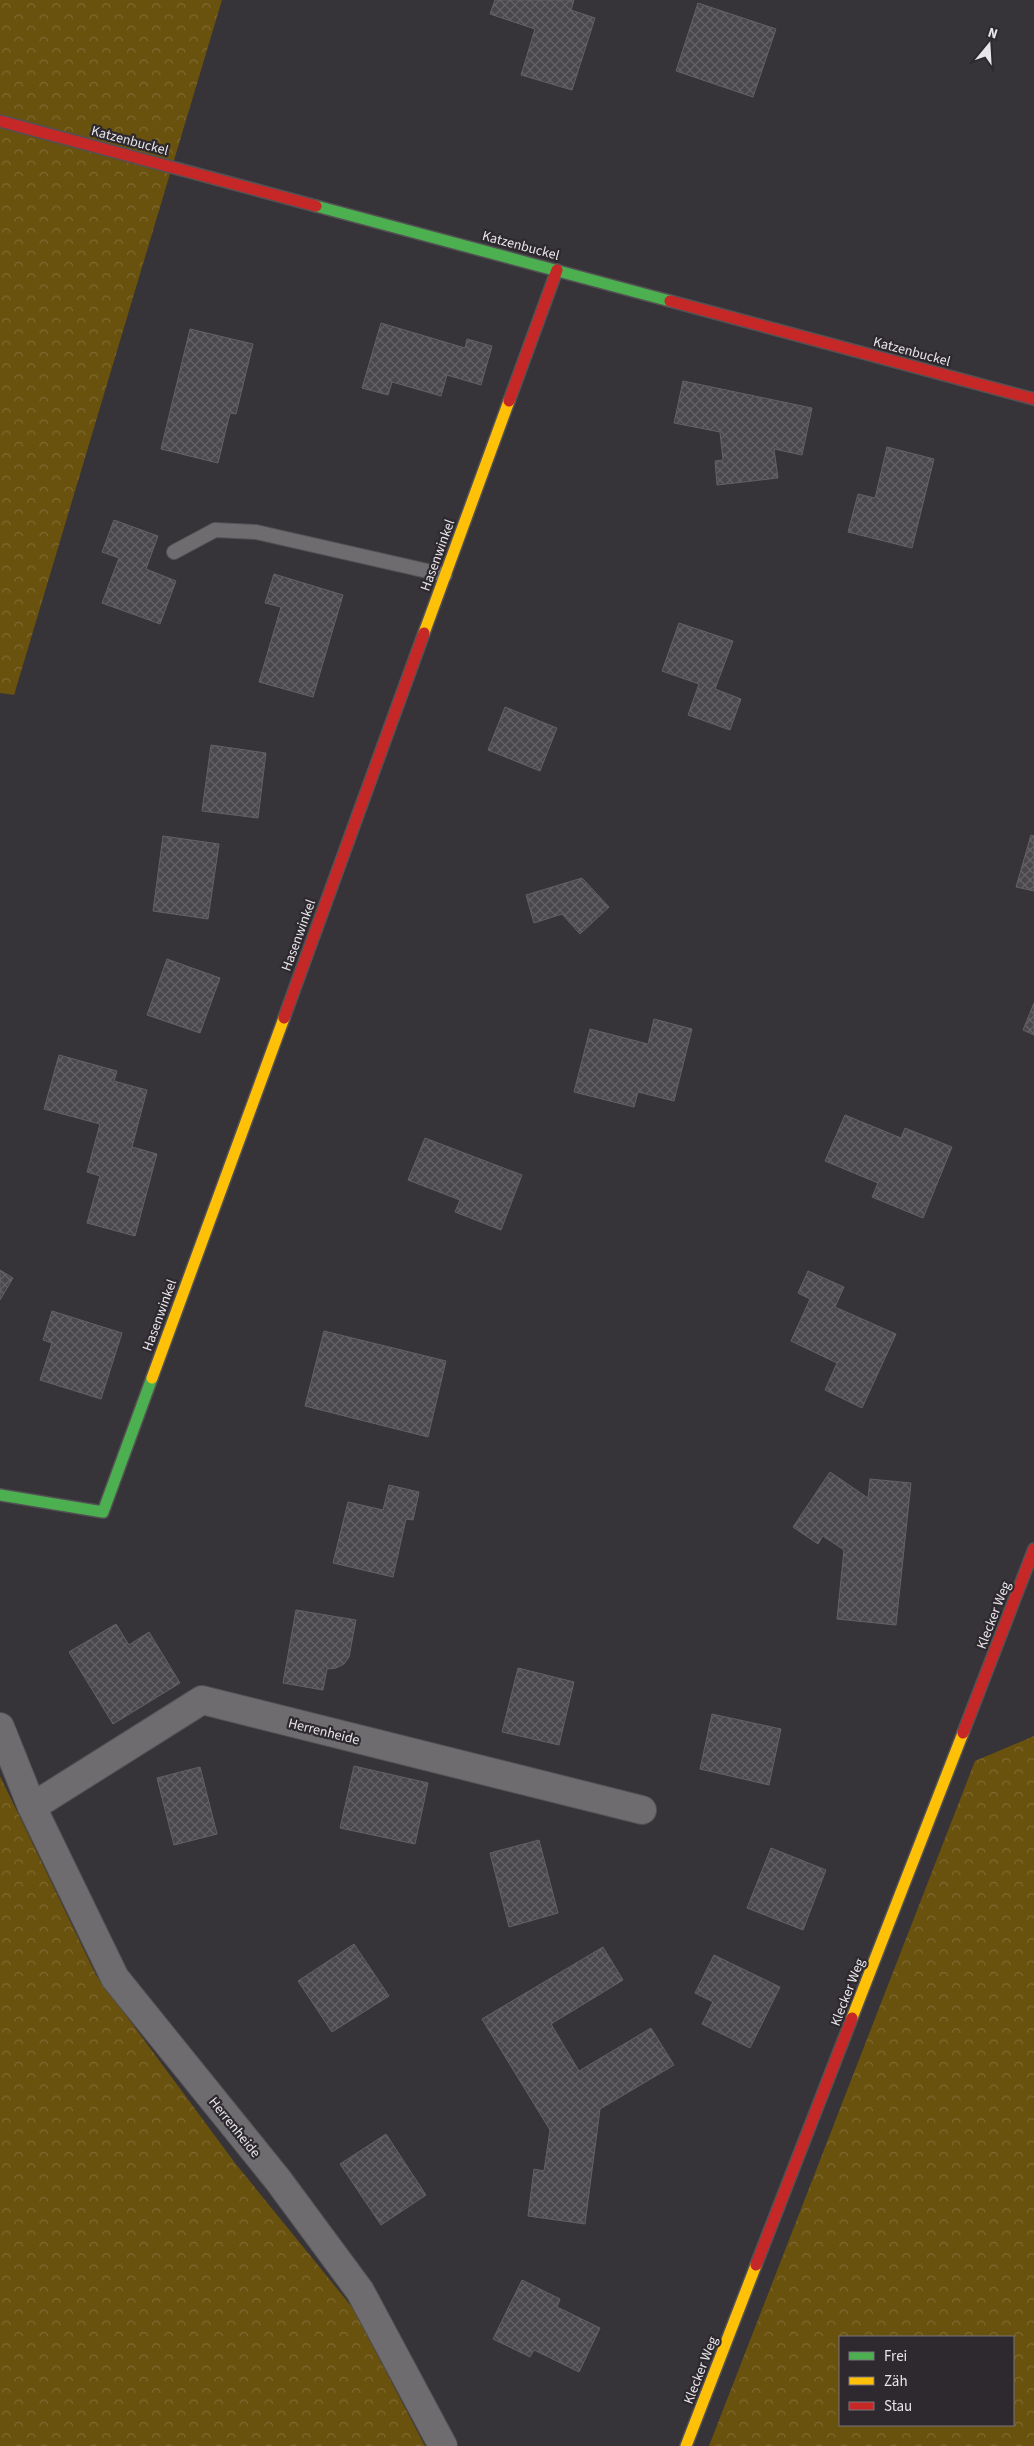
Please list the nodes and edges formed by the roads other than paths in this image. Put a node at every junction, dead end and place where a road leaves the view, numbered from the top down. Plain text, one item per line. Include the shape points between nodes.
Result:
1 (0, 121) edge
2 (557, 270) junction
3 (1034, 399) edge
4 (174, 552) dead end
5 (445, 575) junction
6 (0, 1495) edge
7 (1034, 1549) edge
8 (0, 1727) edge
9 (32, 1807) junction
10 (642, 1810) dead end
11 (442, 2446) edge
12 (686, 2446) edge

1 - 2 street, Katzenbuckel
2 - 3 street, Katzenbuckel
2 - 5 street, Hasenwinkel
4 - 5 lane via 215,530 256,532
5 - 6 street, Hasenwinkel via 103,1512
7 - 12 street, Klecker Weg
8 - 9 street, Herrenheide
9 - 10 street, Herrenheide via 202,1700
9 - 11 street, Herrenheide via 114,1978 278,2180 360,2291

